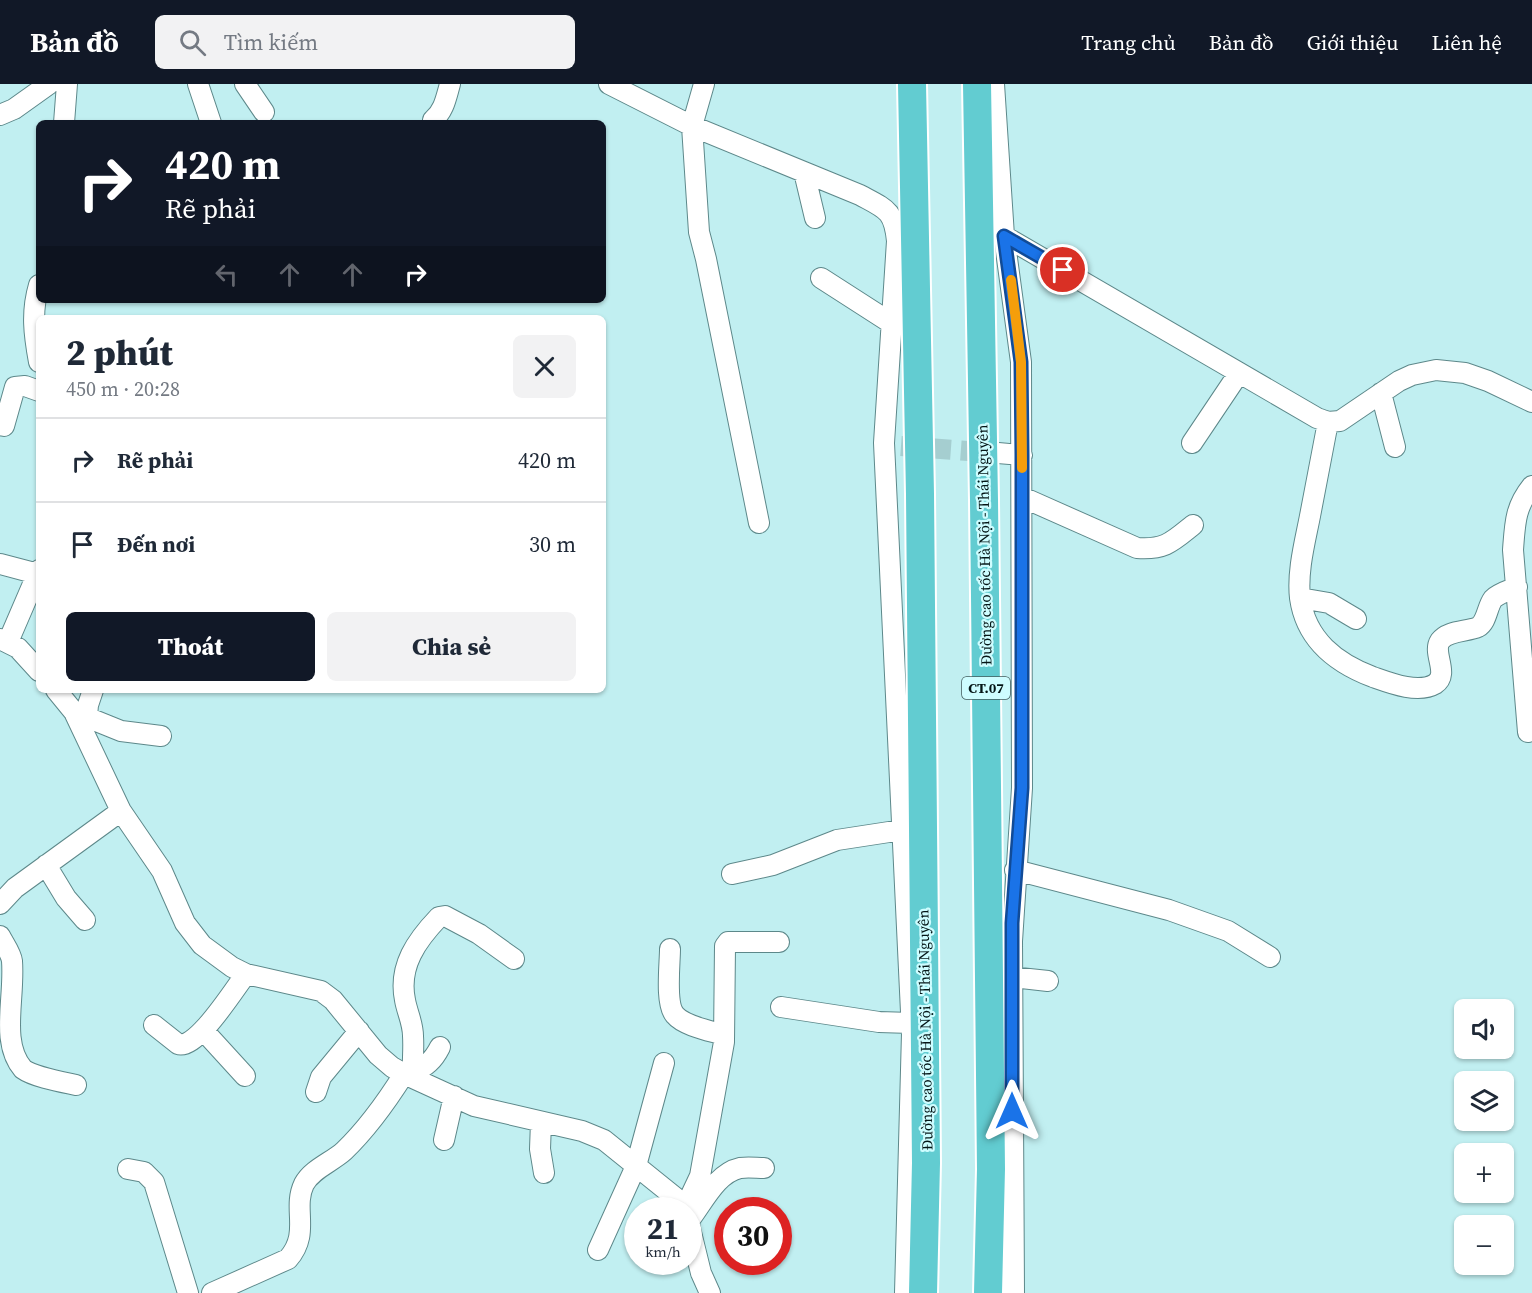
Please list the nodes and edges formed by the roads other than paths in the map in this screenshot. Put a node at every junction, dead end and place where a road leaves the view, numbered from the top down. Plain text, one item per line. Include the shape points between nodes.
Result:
1 (49, 84) edge
2 (67, 84) edge
3 (198, 84) edge
4 (245, 84) edge
5 (450, 84) edge
6 (609, 84) edge
7 (704, 84) edge
8 (912, 84) edge
9 (977, 84) edge
10 (994, 84) edge
11 (264, 112) dead end
12 (0, 115) edge
13 (64, 120) edge
14 (210, 120) edge
15 (432, 120) dead end
16 (692, 126) junction
17 (804, 172) junction
18 (815, 218) dead end
19 (1004, 236) junction
20 (821, 278) dead end
21 (36, 300) edge
22 (891, 323) junction
23 (36, 348) edge
24 (1239, 373) junction
25 (36, 390) edge
26 (1381, 393) junction
27 (1532, 402) edge
28 (1328, 422) junction
29 (4, 426) dead end
30 (1192, 443) dead end
31 (1395, 447) dead end
32 (998, 453) tunnel mouth
33 (1022, 455) junction
34 (1532, 486) edge
35 (1022, 497) junction
36 (759, 523) dead end
37 (1193, 525) dead end
38 (1522, 549) edge
39 (0, 564) edge
40 (36, 572) edge
41 (36, 576) edge
42 (1517, 587) junction
43 (1300, 598) junction
44 (1356, 619) dead end
45 (4, 640) edge
46 (36, 668) edge
47 (59, 693) edge
48 (92, 693) edge
49 (80, 714) junction
50 (1528, 732) dead end
51 (161, 736) dead end
52 (121, 811) junction
53 (902, 830) junction
54 (46, 866) junction
55 (1016, 870) junction
56 (732, 874) dead end
57 (0, 904) edge
58 (85, 920) dead end
59 (0, 936) edge
60 (779, 942) dead end
61 (670, 949) dead end
62 (1270, 957) dead end
63 (514, 958) dead end
64 (246, 974) junction
65 (1012, 977) junction
66 (1048, 981) dead end
67 (781, 1007) dead end
68 (911, 1023) junction
69 (154, 1025) dead end
70 (203, 1030) junction
71 (359, 1031) junction
72 (724, 1035) junction
73 (440, 1047) dead end
74 (664, 1063) dead end
75 (410, 1075) junction
76 (245, 1076) dead end
77 (76, 1085) dead end
78 (316, 1092) dead end
79 (451, 1105) junction
80 (541, 1135) junction
81 (444, 1140) dead end
82 (636, 1166) junction
83 (764, 1168) dead end
84 (128, 1169) dead end
85 (544, 1173) dead end
86 (675, 1197) edge
87 (691, 1197) edge
88 (702, 1203) edge
89 (598, 1250) dead end
90 (702, 1275) edge
91 (188, 1293) edge
92 (212, 1293) edge
93 (710, 1293) edge
94 (905, 1293) edge
95 (923, 1293) edge
96 (988, 1293) edge
97 (1014, 1293) edge

1 - 12 street
2 - 13 street
3 - 14 street
4 - 11 street
5 - 15 street via 444,107
6 - 16 street
7 - 16 street
8 - 95 highway, Đường cao tốc Hà Nội - Thái Nguyên via 920,494 926,1163
9 - 96 highway, Đường cao tốc Hà Nội - Thái Nguyên / CT.07 via 991,1145
10 - 19 street
16 - 17 street
16 - 36 street via 699,232
17 - 18 street
17 - 22 street via 860,195 883,207 893,218 897,242
19 - 24 street
19 - 33 street via 1021,362
20 - 22 street
21 - 23 street
22 - 53 street
24 - 28 street
24 - 30 street
25 - 29 street via 15,387
26 - 27 street via 1412,375 1436,370 1488,381
26 - 28 street via 1340,421
26 - 31 street
28 - 43 street via 1301,572
32 - 33 street
33 - 35 street
34 - 38 street via 1521,500 1515,520
35 - 37 street via 1137,548 1155,549 1171,543
35 - 55 street via 1022,788
38 - 42 street
39 - 40 street
41 - 45 street
42 - 43 street via 1493,600 1478,627 1440,640 1441,676 1429,686 1408,687 1351,669 1326,651 1312,632
42 - 50 street
43 - 44 street via 1329,603
45 - 46 street via 18,648
47 - 49 street
48 - 49 street
49 - 51 street via 121,731
49 - 52 street
52 - 54 street
52 - 64 street via 162,871 192,934
53 - 56 street via 837,840 773,866
53 - 68 street
54 - 57 street
54 - 58 street
55 - 62 street via 1169,910 1228,930
55 - 65 street
59 - 77 street via 12,960 3,1029 3,1043 10,1057 24,1071
60 - 72 street via 728,942 725,946
61 - 72 street via 671,1009 676,1016 704,1030
63 - 75 street via 445,916 433,923 407,959 404,978 413,1035
64 - 70 street
64 - 71 street via 321,991
65 - 66 street
65 - 97 street
67 - 68 street
68 - 94 street
69 - 70 street via 183,1046
70 - 76 street
71 - 75 street via 392,1067
71 - 78 street via 321,1077
72 - 87 street via 700,1176
73 - 75 street via 433,1060
74 - 82 street
75 - 79 street
75 - 92 street via 346,1150 305,1182 297,1249 288,1259
79 - 80 street via 474,1106
79 - 81 street
80 - 82 street via 582,1131 604,1140
80 - 85 street
82 - 86 street
82 - 89 street
83 - 88 street via 741,1168 728,1173
84 - 91 street via 144,1172 154,1182
90 - 93 street

